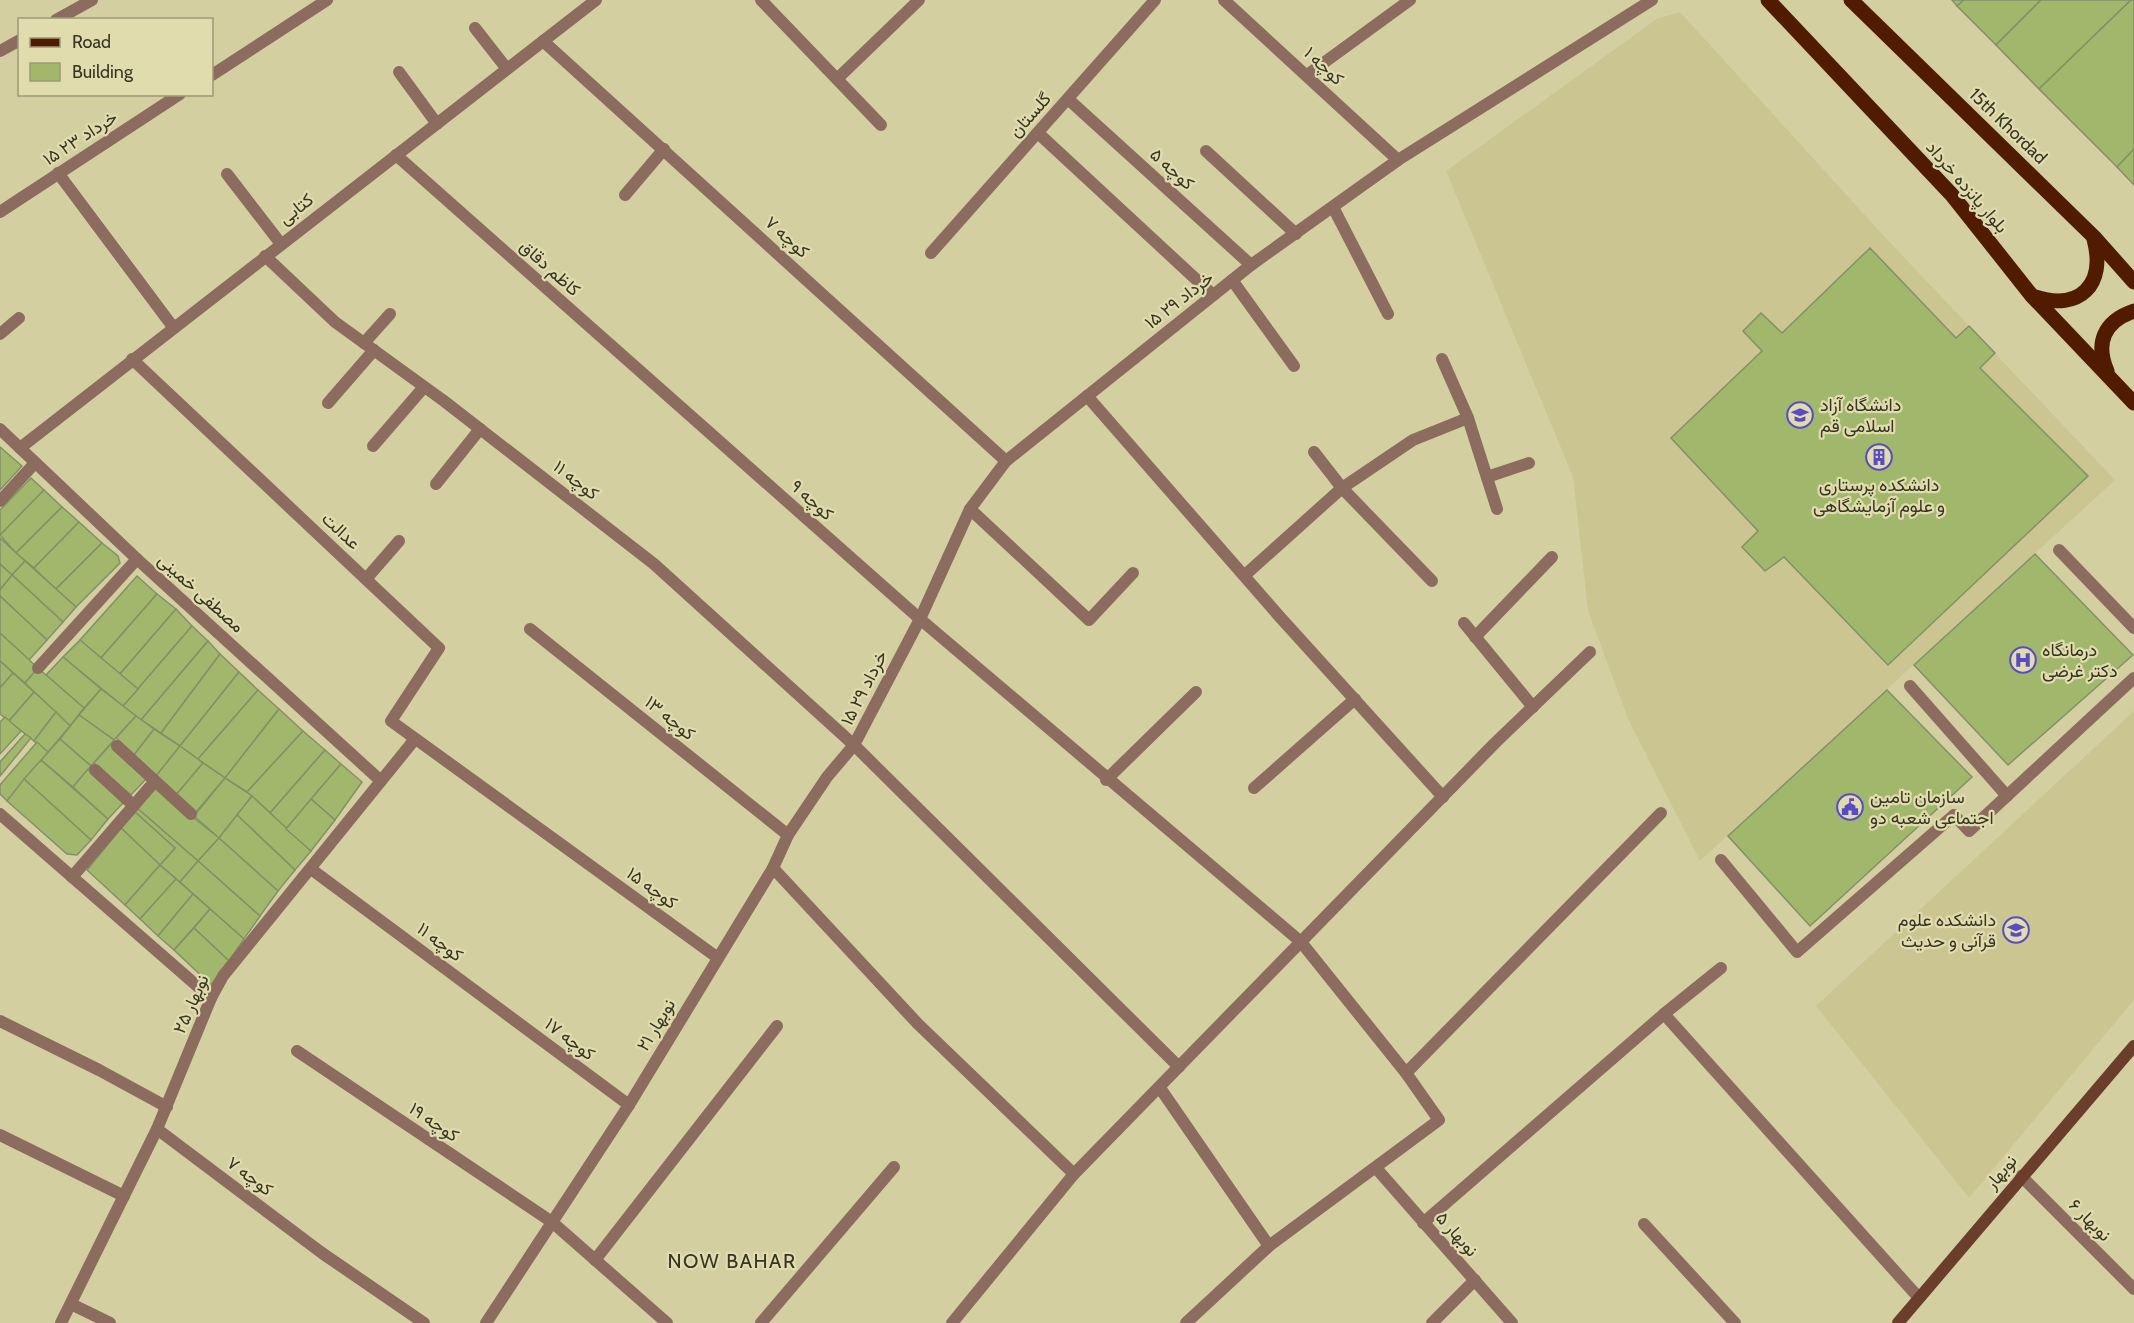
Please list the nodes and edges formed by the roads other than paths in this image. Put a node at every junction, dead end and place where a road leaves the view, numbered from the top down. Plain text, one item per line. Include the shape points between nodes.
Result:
1 (92, 0) edge
2 (327, 0) edge
3 (596, 0) edge
4 (761, 0) edge
5 (919, 0) edge
6 (1155, 0) edge
7 (1224, 0) edge
8 (1410, 0) edge
9 (1652, 0) edge
10 (1768, 0) edge
11 (1851, 0) edge
12 (60, 18) edge
13 (475, 28) dead end
14 (18, 41) edge
15 (543, 41) junction
16 (0, 51) edge
17 (507, 69) junction
18 (399, 72) dead end
19 (213, 74) edge
20 (1307, 75) junction
21 (837, 79) junction
22 (177, 96) edge
23 (1068, 99) junction
24 (437, 124) junction
25 (881, 125) dead end
26 (1038, 133) junction
27 (664, 149) junction
28 (1206, 151) dead end
29 (396, 155) junction
30 (1398, 160) junction
31 (58, 173) junction
32 (227, 174) dead end
33 (625, 195) dead end
34 (1333, 207) junction
35 (0, 212) edge
36 (1296, 234) junction
37 (2094, 237) junction
38 (281, 244) junction
39 (931, 253) dead end
40 (265, 256) junction
41 (1251, 265) junction
42 (1232, 280) junction
43 (2134, 282) edge
44 (1213, 295) junction
45 (2032, 296) junction
46 (2134, 311) edge
47 (390, 314) dead end
48 (1388, 314) dead end
49 (19, 318) dead end
50 (173, 327) junction
51 (0, 334) edge
52 (369, 346) junction
53 (132, 359) junction
54 (1442, 359) dead end
55 (1294, 366) dead end
56 (2110, 377) junction
57 (424, 387) junction
58 (1087, 396) junction
59 (328, 402) dead end
60 (2134, 403) edge
61 (680, 408) joint
62 (1468, 418) junction
63 (0, 429) edge
64 (480, 429) junction
65 (373, 446) dead end
66 (20, 448) junction
67 (1314, 452) dead end
68 (1006, 461) junction
69 (35, 463) junction
70 (1529, 463) dead end
71 (1487, 477) junction
72 (436, 484) dead end
73 (1342, 488) junction
74 (0, 501) edge
75 (970, 509) junction
76 (1497, 509) dead end
77 (399, 541) dead end
78 (2059, 550) dead end
79 (1552, 557) dead end
80 (137, 559) junction
81 (1133, 573) dead end
82 (1245, 575) junction
83 (366, 579) junction
84 (1432, 581) dead end
85 (920, 620) junction
86 (1464, 623) dead end
87 (2134, 628) edge
88 (530, 630) dead end
89 (1475, 637) junction
90 (1590, 652) dead end
91 (38, 668) dead end
92 (2134, 678) edge
93 (1910, 686) dead end
94 (1196, 692) dead end
95 (1354, 699) junction
96 (1533, 707) junction
97 (416, 739) junction
98 (854, 745) junction
99 (117, 746) dead end
100 (95, 770) dead end
101 (1106, 780) junction
102 (155, 781) junction
103 (381, 781) junction
104 (1254, 788) dead end
105 (1443, 796) junction
106 (2007, 796) junction
107 (134, 806) junction
108 (1661, 813) dead end
109 (0, 814) edge
110 (190, 814) dead end
111 (788, 835) junction
112 (1721, 860) dead end
113 (311, 868) junction
114 (773, 868) junction
115 (72, 877) junction
116 (1301, 942) junction
117 (718, 958) junction
118 (1721, 968) dead end
119 (211, 998) junction
120 (490, 1002) joint
121 (1664, 1014) junction
122 (0, 1021) edge
123 (777, 1026) dead end
124 (2134, 1046) edge
125 (297, 1051) dead end
126 (1179, 1067) junction
127 (1406, 1073) junction
128 (1160, 1088) junction
129 (628, 1105) junction
130 (167, 1107) junction
131 (157, 1129) junction
132 (0, 1135) edge
133 (894, 1167) dead end
134 (1376, 1168) junction
135 (1074, 1174) junction
136 (2021, 1176) junction
137 (124, 1196) junction
138 (552, 1222) junction
139 (1423, 1223) junction
140 (1644, 1224) dead end
141 (1269, 1246) junction
142 (595, 1260) junction
143 (1475, 1280) junction
144 (2134, 1289) edge
145 (1919, 1298) junction
146 (70, 1304) junction
147 (61, 1323) edge
148 (110, 1323) edge
149 (424, 1323) edge
150 (486, 1323) edge
151 (667, 1323) edge
152 (761, 1323) edge
153 (952, 1323) edge
154 (1186, 1323) edge
155 (1432, 1323) edge
156 (1512, 1323) edge
157 (1735, 1323) edge
158 (1898, 1323) edge

1 - 12 street
2 - 19 street
3 - 15 street, کتابی
4 - 21 street
5 - 21 street
6 - 23 street, گلستان
7 - 20 street, کوچه ۱
8 - 20 street
9 - 30 street, ۱۵ خرداد ۲۹
10 - 45 main road, بلوار پانزده خرداد via 1952,195
11 - 37 main road, 15th Khordad
13 - 17 street
14 - 16 street
15 - 17 street, کتابی
15 - 27 street, کوچه ۷
17 - 24 street, کتابی
18 - 24 street
20 - 30 street, کوچه ۱
21 - 25 street
22 - 31 street, ۱۵ خرداد ۲۳
23 - 26 street, گلستان
23 - 41 street, کوچه ۵
24 - 29 street, کتابی
26 - 39 street, گلستان
26 - 44 street
27 - 33 street
27 - 68 street, کوچه ۷
28 - 36 street
29 - 38 street, کتابی
29 - 61 street, کاظم دقاق
30 - 34 street, ۱۵ خرداد ۲۹
31 - 35 street, ۱۵ خرداد ۲۳
31 - 50 street
32 - 38 street
34 - 36 street, ۱۵ خرداد ۲۹
34 - 48 street
36 - 41 street, ۱۵ خرداد ۲۹
37 - 43 main road, 15th Khordad
37 - 45 main road via 2100,260 2093,282 2077,298 2054,303
38 - 40 street, کتابی
40 - 50 street, کتابی
40 - 52 street, کوچه ۱۱ via 335,322
41 - 42 street, ۱۵ خرداد ۲۹
42 - 44 street, ۱۵ خرداد ۲۹
42 - 55 street
44 - 58 street, ۱۵ خرداد ۲۹
45 - 56 main road, بلوار پانزده خرداد
46 - 56 main road via 2119,316 2104,334 2101,357
47 - 52 street
49 - 51 street
50 - 53 street, کتابی
52 - 57 street, کوچه ۱۱
52 - 59 street
53 - 66 street, کتابی
53 - 83 street, عدالت
54 - 62 street
56 - 60 main road, بلوار پانزده خرداد
57 - 64 street, کوچه ۱۱
57 - 65 street
58 - 68 street, ۱۵ خرداد ۲۹
58 - 82 street
61 - 85 street, کوچه ۹
62 - 71 street
62 - 73 street via 1413,440
63 - 66 street, مصطفی خمینی
64 - 72 street
64 - 98 street, کوچه ۱۱ via 654,564
66 - 69 street, مصطفی خمینی
67 - 73 street
68 - 75 street, ۱۵ خرداد ۲۹
69 - 74 street
69 - 80 street, مصطفی خمینی
70 - 71 street
71 - 76 street
73 - 82 street
73 - 84 street
75 - 81 street via 1089,620
75 - 85 street, ۱۵ خرداد ۲۹
77 - 83 street
78 - 87 street
79 - 89 street
80 - 91 street
80 - 103 street, مصطفی خمینی
82 - 95 street
83 - 97 street, عدالت via 440,648 391,721
85 - 98 street, ۱۵ خرداد ۲۹
85 - 101 street, کوچه ۹
86 - 89 street
88 - 111 street, کوچه ۱۳
89 - 96 street
90 - 96 street
92 - 106 street
93 - 106 street
94 - 101 street
95 - 104 street
95 - 105 street
96 - 105 street
97 - 103 street, نوبهار ۲۵
97 - 117 street, کوچه ۱۵
98 - 111 street, نوبهار ۲۱
98 - 126 street, کوچه ۱۱
99 - 102 street
100 - 107 street
101 - 116 street, کوچه ۹
102 - 107 street
102 - 110 street
103 - 113 street, نوبهار ۲۵
105 - 116 street
106 - 112 street via 1969,831 1954,815 1797,952
107 - 115 street
108 - 127 street
109 - 115 street
111 - 114 street, نوبهار ۲۱
113 - 119 street, نوبهار ۲۵ via 223,976
113 - 120 street, کوچه ۱۱
114 - 117 street, نوبهار ۲۱
114 - 135 street via 918,1024
115 - 119 street
116 - 126 street
116 - 127 street, کوچه ۹
117 - 129 street, نوبهار ۲۱
118 - 121 street
119 - 130 street, نوبهار ۲۵
120 - 129 street, کوچه ۱۷
121 - 139 street
121 - 145 street
122 - 130 street
123 - 142 street
124 - 136 street, نوبهار
125 - 138 street, کوچه ۱۹
126 - 128 street
127 - 134 street, کوچه ۹ via 1439,1120
128 - 135 street
128 - 141 street
129 - 138 street, نوبهار ۲۱
130 - 131 street, نوبهار ۲۵
131 - 137 street, نوبهار ۲۵
131 - 149 street, کوچه ۷ via 322,1253
132 - 137 street
133 - 152 street
134 - 139 street, نوبهار ۵
134 - 141 street
135 - 153 street
136 - 144 street, نوبهار ۶
136 - 145 street, نوبهار
137 - 146 street, نوبهار ۲۵
138 - 142 street, کوچه ۱۹
138 - 150 street, نوبهار ۲۱
139 - 143 street, نوبهار ۵
140 - 157 street
141 - 154 street
142 - 151 street, کوچه ۱۹
143 - 155 street
143 - 156 street, نوبهار ۵
145 - 158 street, نوبهار
146 - 147 street, نوبهار ۲۵
146 - 148 street

